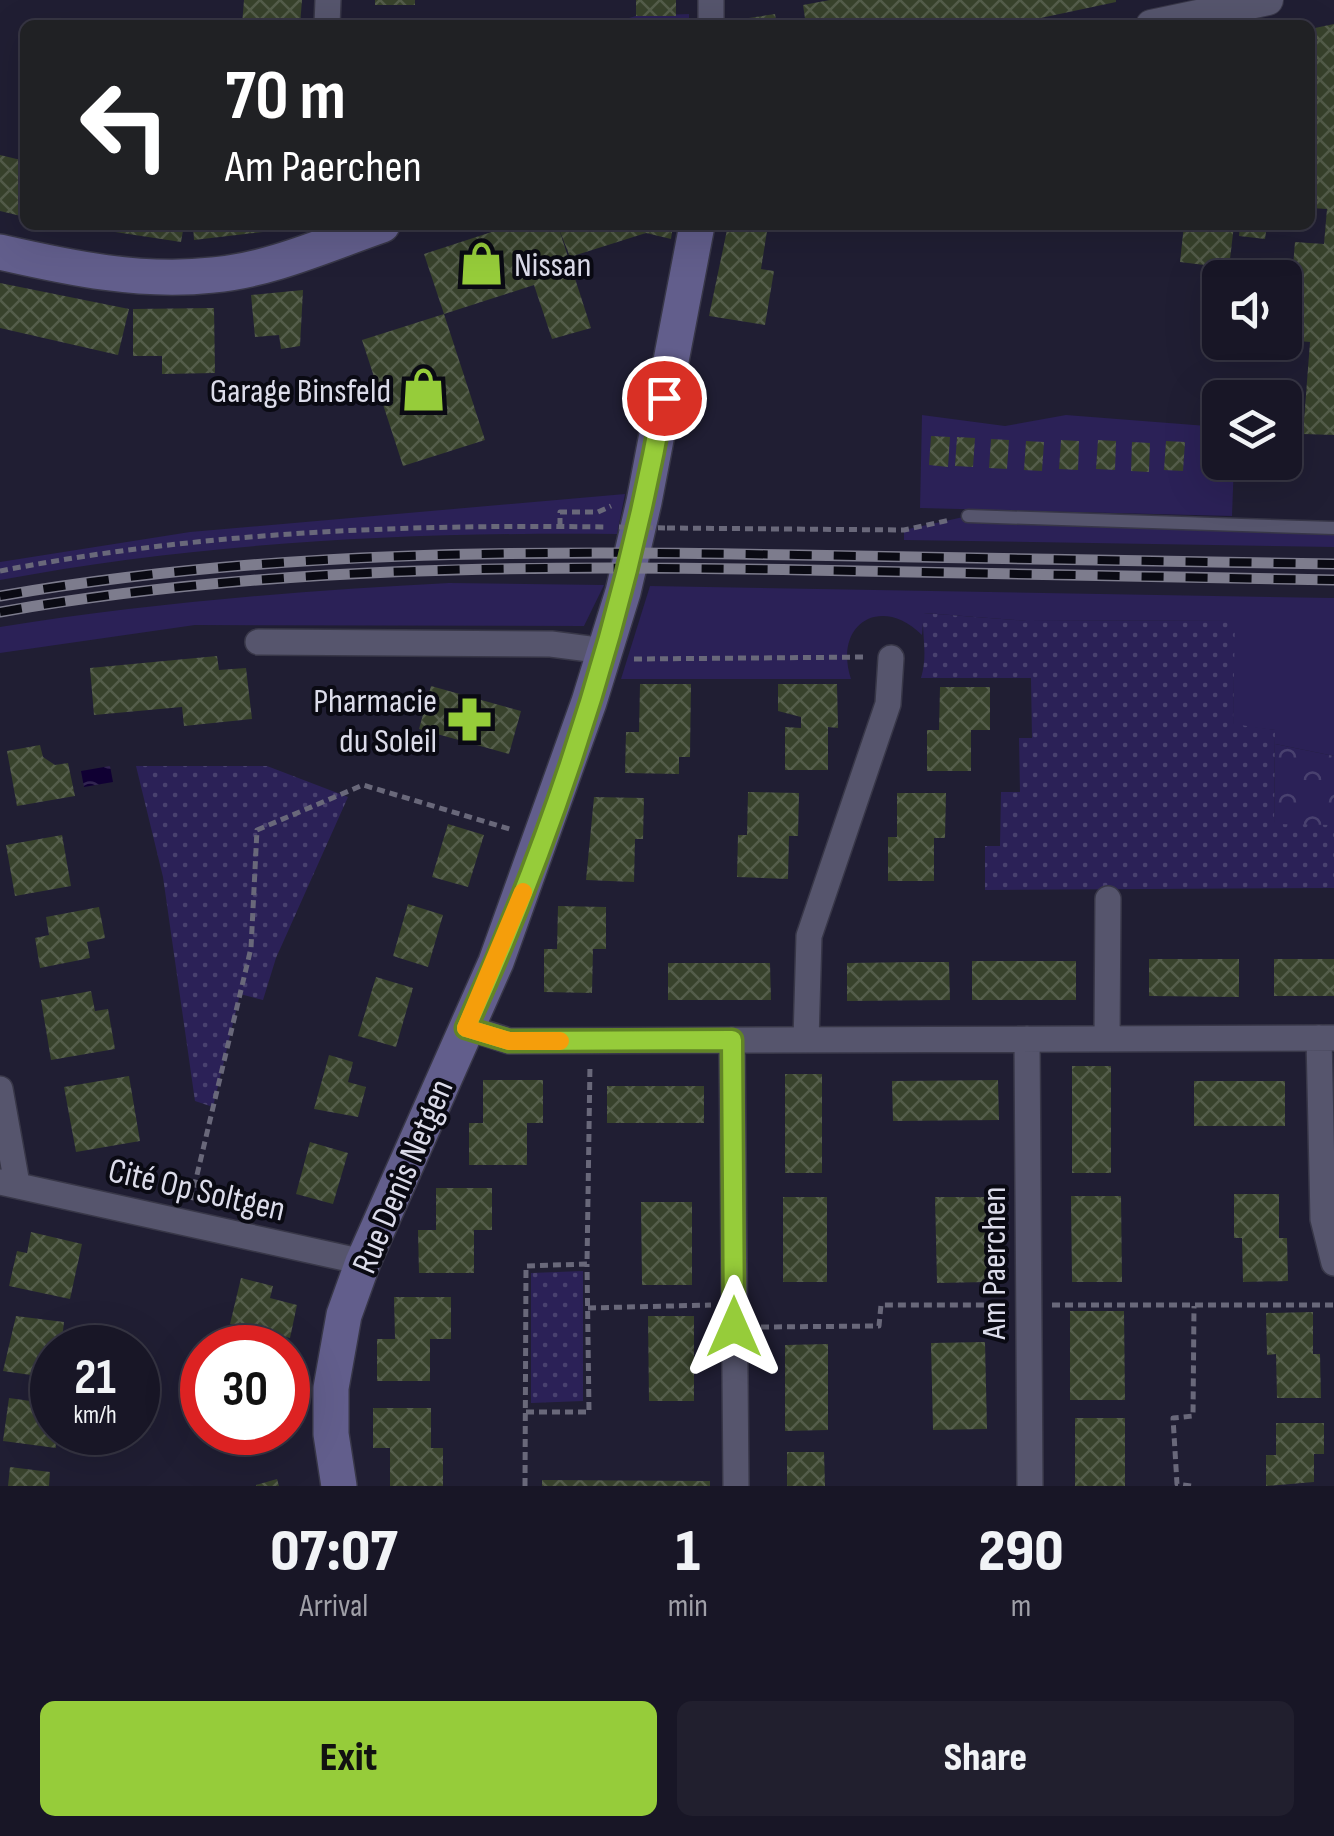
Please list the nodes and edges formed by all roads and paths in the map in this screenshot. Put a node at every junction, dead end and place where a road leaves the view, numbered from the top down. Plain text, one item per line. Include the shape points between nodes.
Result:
1 (1268, 0) edge
2 (1174, 20) edge
3 (352, 230) edge
4 (695, 230) edge
5 (322, 235) edge
6 (0, 252) edge
7 (598, 512) dead end
8 (968, 516) joint
9 (641, 525) junction
10 (560, 526) junction
11 (1334, 528) edge
12 (0, 571) edge
13 (258, 642) dead end
14 (617, 655) junction
15 (891, 658) joint
16 (542, 840) junction
17 (1108, 899) dead end
18 (466, 1028) junction
19 (1106, 1038) junction
20 (1327, 1038) edge
21 (1027, 1039) junction
22 (732, 1040) junction
23 (806, 1040) junction
24 (590, 1041) junction
25 (0, 1089) edge
26 (8, 1183) edge
27 (191, 1200) dead end
28 (362, 1262) junction
29 (1334, 1263) edge
30 (587, 1264) junction
31 (1334, 1305) edge
32 (1027, 1306) junction
33 (1194, 1306) junction
34 (588, 1308) junction
35 (734, 1316) junction
36 (526, 1412) junction
37 (340, 1486) edge
38 (525, 1486) edge
39 (736, 1486) edge
40 (1030, 1486) edge
41 (1190, 1486) edge

1 - 2 street
3 - 5 main road
4 - 9 main road, Rue Denis Netgen
5 - 6 main road via 216,275 162,278
7 - 10 path via 560,512
8 - 9 path via 904,530
8 - 11 lane
9 - 10 path
9 - 14 main road, Rue Denis Netgen
10 - 12 path via 372,528 241,538
13 - 14 street via 550,644
14 - 15 path
14 - 16 main road, Rue Denis Netgen
15 - 23 street via 888,704 808,936
16 - 18 main road, Rue Denis Netgen
16 - 27 path via 363,786 257,830 251,948
17 - 19 street
18 - 24 street via 509,1041
18 - 28 main road, Rue Denis Netgen
19 - 20 street
19 - 21 street
20 - 29 street via 1323,1219
21 - 23 street
21 - 32 street, Am Paerchen
22 - 23 street
22 - 24 street
22 - 35 street
24 - 30 path
25 - 26 street, Cité Op Soltgen
26 - 28 street, Cité Op Soltgen
28 - 37 main road, Rue Denis Netgen via 336,1344 331,1388
30 - 34 path
30 - 36 path via 526,1266
31 - 33 path
32 - 33 path
32 - 35 path via 882,1306 879,1326
32 - 40 street, Am Paerchen
33 - 41 path via 1192,1416 1173,1418 1178,1484
34 - 35 path
34 - 36 path via 589,1412
35 - 39 street
36 - 38 path

